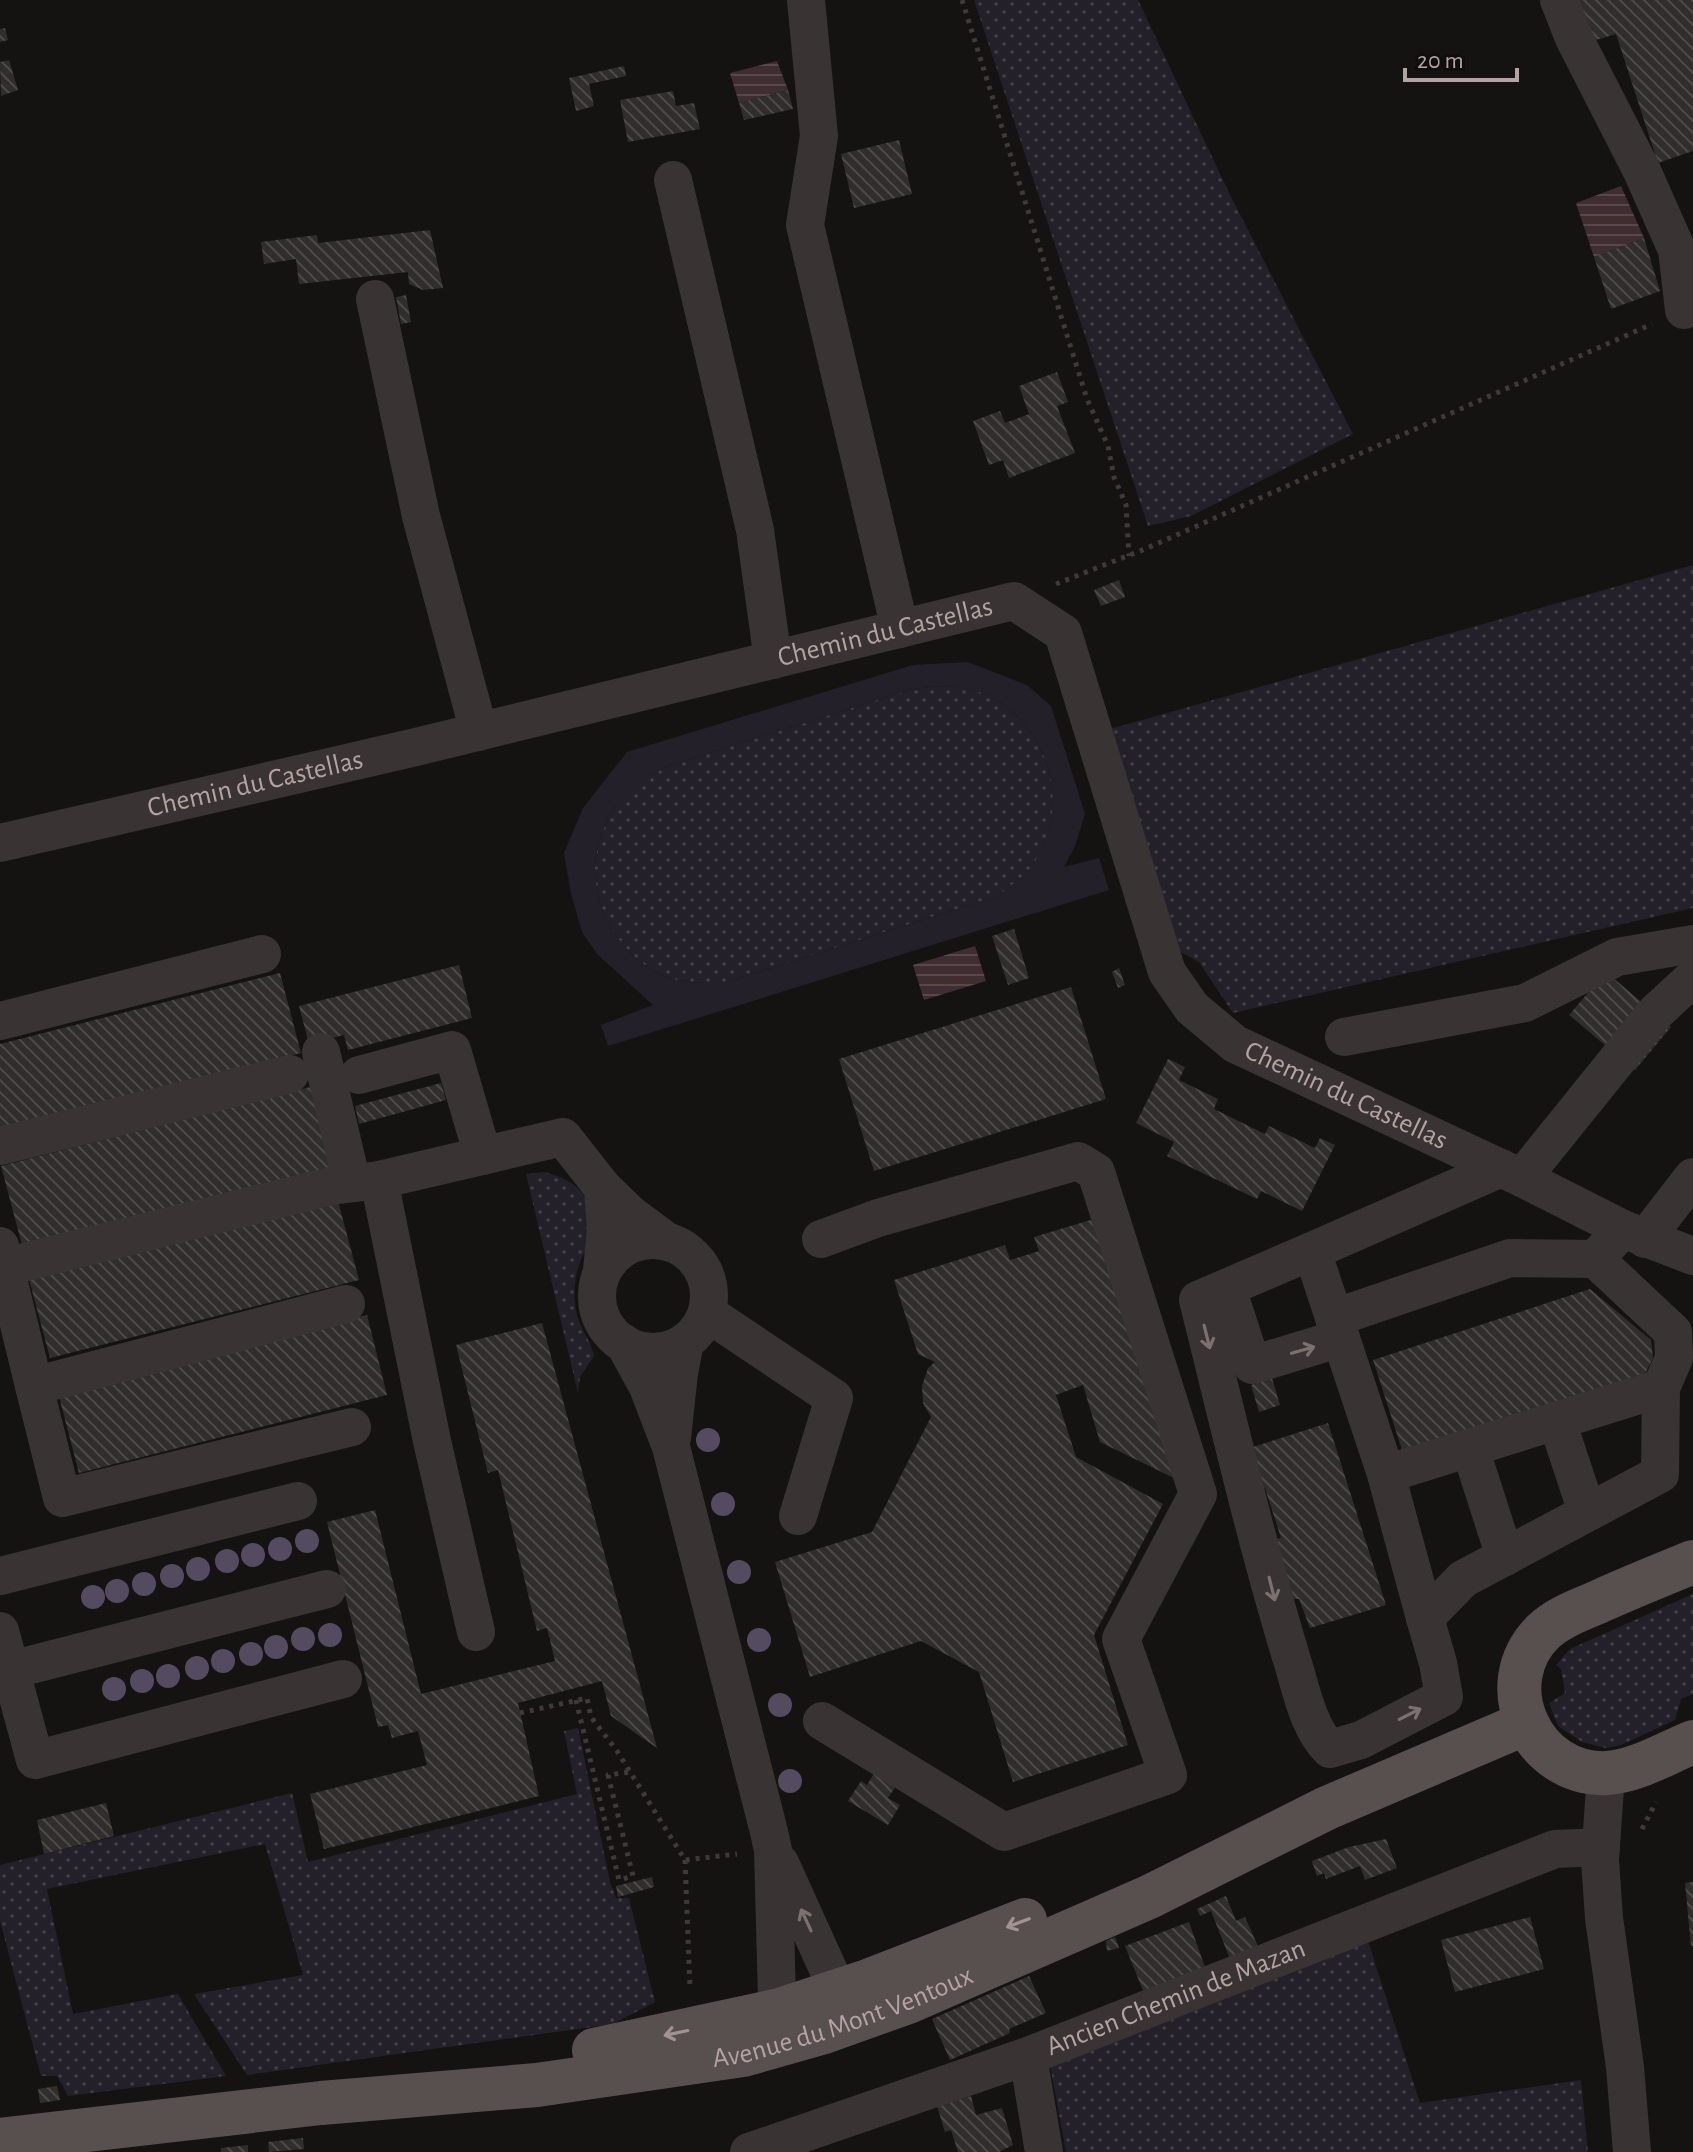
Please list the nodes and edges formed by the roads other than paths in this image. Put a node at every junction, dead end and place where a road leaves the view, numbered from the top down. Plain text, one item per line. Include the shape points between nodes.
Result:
1 (806, 0) edge
2 (1559, 0) edge
3 (673, 180) dead end
4 (375, 299) dead end
5 (1684, 310) road end
6 (900, 629) junction
7 (773, 660) junction
8 (479, 732) junction
9 (0, 843) edge
10 (1693, 944) edge
11 (262, 954) dead end
12 (1693, 978) edge
13 (0, 1021) edge
14 (1344, 1037) dead end
15 (321, 1052) dead end
16 (290, 1074) dead end
17 (359, 1075) dead end
18 (0, 1146) edge
19 (483, 1156) junction
20 (1512, 1173) junction
21 (1693, 1177) edge
22 (366, 1182) junction
23 (603, 1188) junction
24 (1634, 1234) junction
25 (821, 1239) dead end
26 (665, 1240) junction
27 (1312, 1251) junction
28 (1693, 1256) edge
29 (3, 1257) edge
30 (1595, 1259) junction
31 (602, 1270) junction
32 (1227, 1288) junction
33 (346, 1304) dead end
34 (696, 1327) junction
35 (1337, 1328) junction
36 (624, 1343) junction
37 (34, 1386) junction
38 (1661, 1388) junction
39 (1557, 1421) junction
40 (352, 1427) dead end
41 (671, 1447) junction
42 (1470, 1448) junction
43 (1386, 1474) junction
44 (298, 1501) dead end
45 (1587, 1512) junction
46 (798, 1516) dead end
47 (1505, 1557) junction
48 (1693, 1562) edge
49 (0, 1576) edge
50 (327, 1589) dead end
51 (1425, 1618) junction
52 (0, 1631) edge
53 (476, 1632) dead end
54 (11, 1670) junction
55 (343, 1679) dead end
56 (822, 1721) dead end
57 (1526, 1723) junction
58 (1693, 1742) edge
59 (1606, 1773) junction
60 (773, 1850) junction
61 (1601, 1853) junction
62 (822, 2010) junction
63 (1028, 2056) junction
64 (321, 2103) junction
65 (0, 2140) edge
66 (749, 2152) edge
67 (1044, 2152) edge
68 (1632, 2152) edge

1 - 6 street via 819,136 805,225
2 - 5 street via 1677,250
3 - 7 street via 755,530
4 - 8 street via 421,516
6 - 7 street, Chemin du Castellas
6 - 20 street, Chemin du Castellas via 1014,601 1063,633 1167,972 1192,1008 1235,1044
7 - 8 street, Chemin du Castellas
8 - 9 street, Chemin du Castellas
10 - 14 street via 1617,957 1525,1003
11 - 13 street
12 - 20 street via 1655,1013
15 - 22 street
16 - 18 street
17 - 19 street via 452,1050
19 - 22 street
19 - 23 street via 563,1137
20 - 24 street, Chemin du Castellas
20 - 27 street
21 - 24 street
22 - 29 street
22 - 53 street
23 - 26 street
23 - 31 street
24 - 28 street, Chemin du Castellas
24 - 30 street
25 - 56 street via 1078,1161 1096,1172 1198,1494 1121,1639 1168,1775 1004,1832
26 - 31 street via 629,1244
26 - 34 street via 697,1259 706,1276 710,1294
27 - 32 street
27 - 35 street
29 - 37 street
30 - 35 street via 1510,1258
30 - 38 street via 1673,1332 1674,1358
31 - 36 street via 597,1306 604,1323
32 -> 35 street via 1252,1365
32 -> 51 street via 1198,1300 1279,1616 1305,1701 1330,1749 1361,1740 1444,1697
33 - 37 street
34 - 36 street via 668,1350 649,1352
34 - 41 street via 679,1373
34 - 46 street via 834,1398
35 - 43 street
36 - 41 street
37 - 40 street via 62,1498
38 - 39 street
38 - 45 street via 1660,1474
39 - 42 street
39 - 45 street
41 - 60 street
42 - 43 street
42 - 47 street
43 - 51 street
44 - 49 street
45 - 47 street
47 - 51 street via 1463,1579
48 - 57 main road via 1543,1632 1520,1678
50 - 54 street
52 - 54 street
54 - 55 street via 35,1760
57 - 59 main road via 1535,1739 1567,1766
57 - 62 main road, Avenue du Mont Ventoux via 1327,1808 1140,1876
58 - 59 main road via 1638,1766
59 - 61 street
62 -> 60 street
60 - 62 street via 777,1999
61 - 63 street, Ancien Chemin de Mazan via 1555,1849
61 - 68 street
62 -> 64 main road, Avenue du Mont Ventoux
62 - 64 main road, Avenue du Mont Ventoux via 743,2055 537,2085
63 - 66 street, Ancien Chemin de Mazan
63 - 67 street
64 - 65 main road, Avenue du Mont Ventoux

